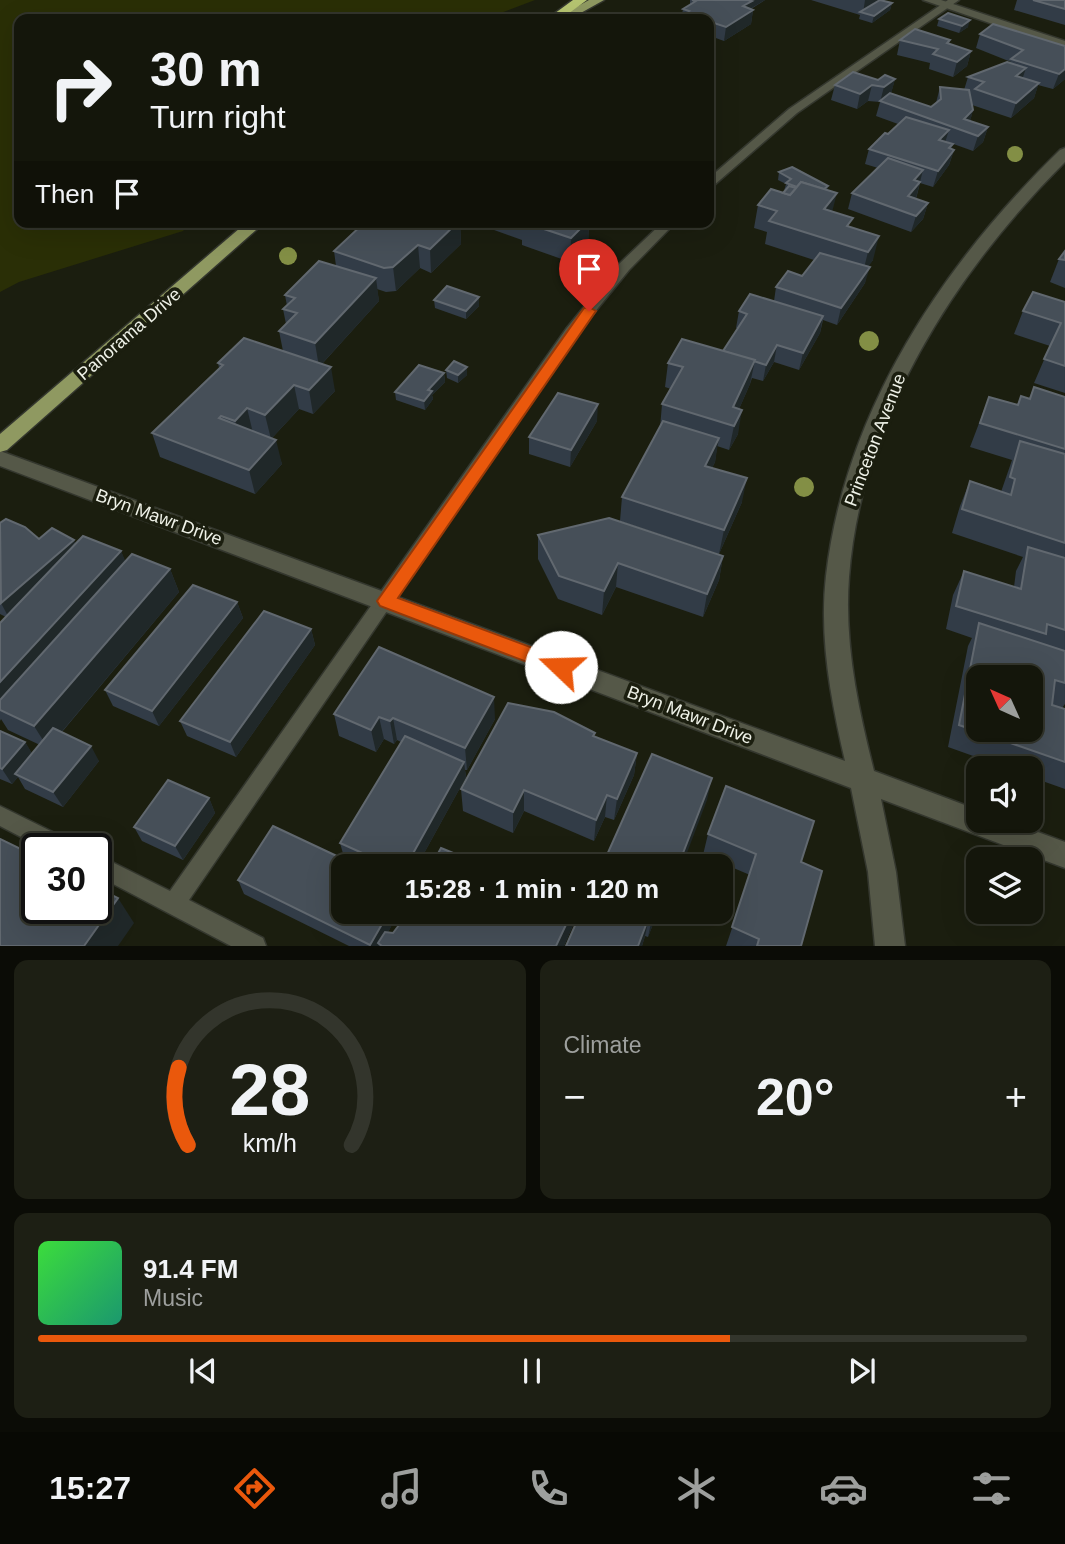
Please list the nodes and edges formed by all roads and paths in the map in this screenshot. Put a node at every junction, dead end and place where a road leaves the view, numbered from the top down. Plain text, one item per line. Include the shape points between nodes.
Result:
1 (581, 0) edge
2 (598, 0) edge
3 (929, 0) edge
4 (950, 3) edge
5 (560, 14) edge
6 (571, 14) edge
7 (1065, 45) edge
8 (1065, 153) edge
9 (714, 180) edge
10 (250, 228) edge
11 (664, 228) edge
12 (0, 445) edge
13 (0, 458) edge
14 (386, 601) junction
15 (861, 779) junction
16 (0, 816) edge
17 (33, 833) edge
18 (1065, 855) edge
19 (112, 872) edge
20 (174, 903) junction
21 (255, 946) edge
22 (890, 946) edge

1 - 5 highway
2 - 6 main road
3 - 4 street
4 - 7 street
4 - 9 lane via 793,111
8 - 15 street, Princeton Avenue via 998,221 925,325 893,387 854,485 836,577 836,640
10 - 12 main road, Panorama Drive
11 - 14 lane via 624,267 571,332
13 - 14 street, Bryn Mawr Drive
14 - 15 street, Bryn Mawr Drive
14 - 20 lane
15 - 18 street, Bryn Mawr Drive
15 - 22 street, Princeton Avenue via 882,871
16 - 17 lane
19 - 20 lane
20 - 21 lane

